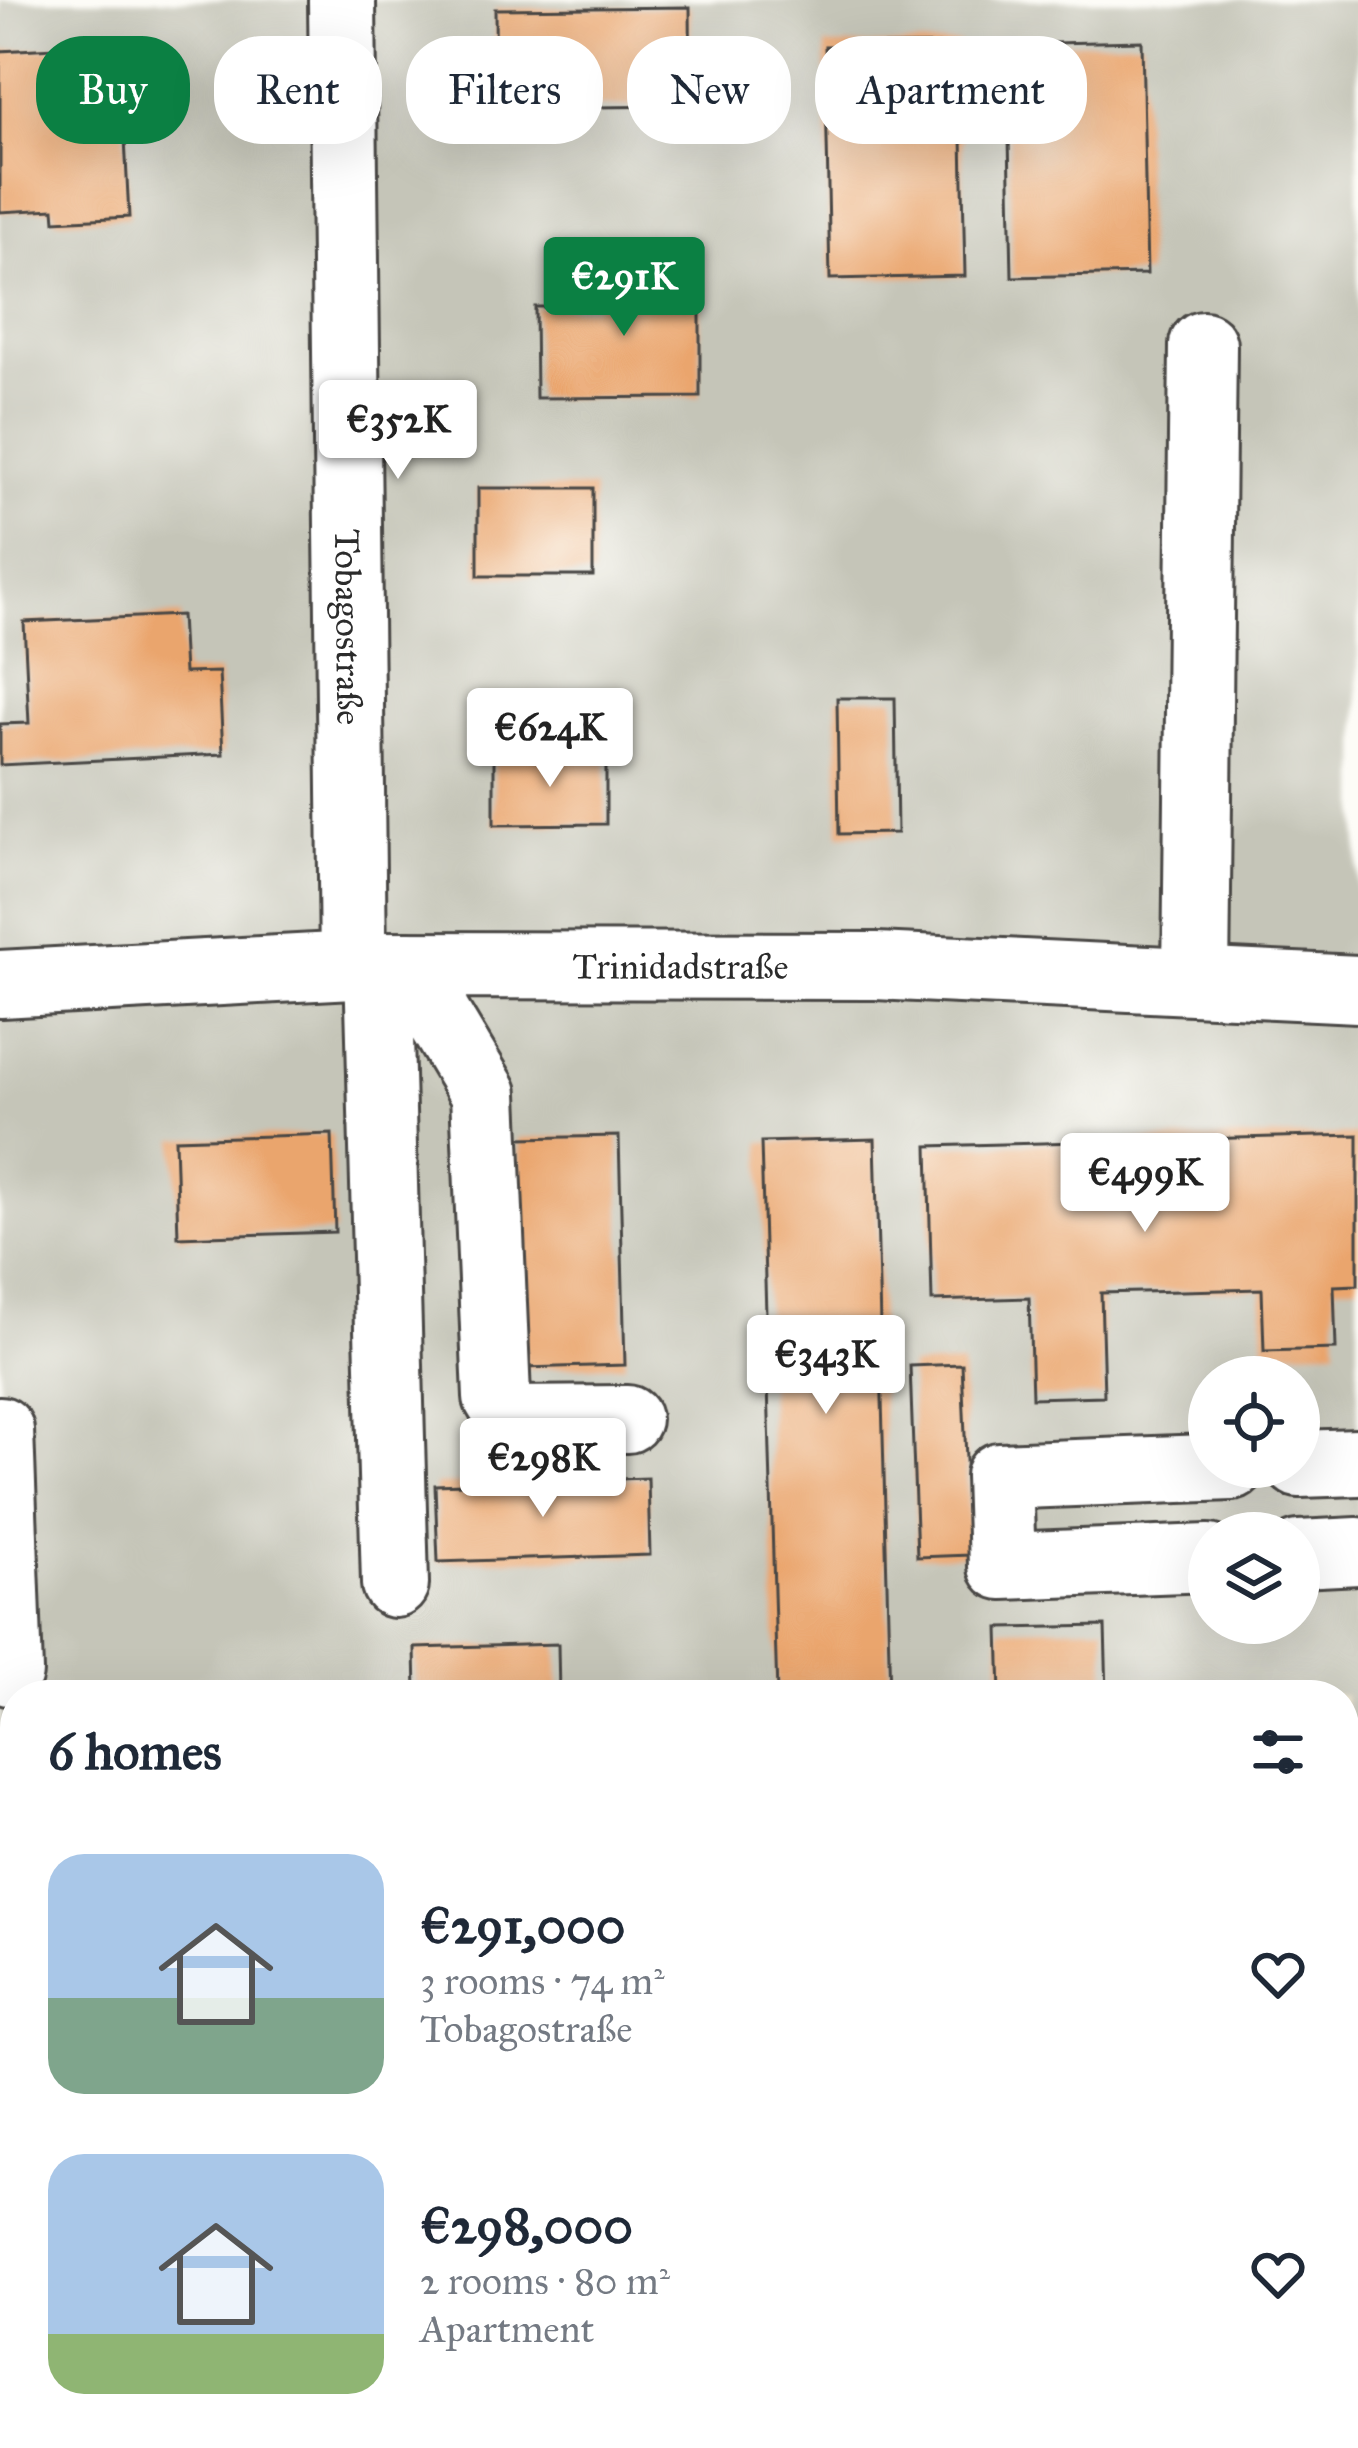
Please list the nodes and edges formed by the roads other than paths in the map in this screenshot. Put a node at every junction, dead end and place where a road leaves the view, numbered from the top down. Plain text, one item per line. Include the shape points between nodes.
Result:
1 (342, 0) edge
2 (1203, 345) dead end
3 (379, 965) junction
4 (1196, 980) junction
5 (0, 983) edge
6 (1358, 989) edge
7 (628, 1419) dead end
8 (0, 1430) edge
9 (1358, 1462) edge
10 (1320, 1463) edge
11 (1188, 1469) edge
12 (1358, 1551) edge
13 (1320, 1553) edge
14 (1188, 1559) edge
15 (395, 1584) dead end
16 (9, 1672) dead end

1 - 3 street, Tobagostraße
2 - 4 street
3 - 4 street, Trinidadstraße via 876,966
3 - 5 street, Trinidadstraße
3 - 7 street via 484,1094 497,1397 511,1420
3 - 15 street, Tobagostraße
4 - 6 street, Trinidadstraße
8 - 16 street
9 - 10 street
11 - 14 street via 999,1476 1002,1566
12 - 13 street

